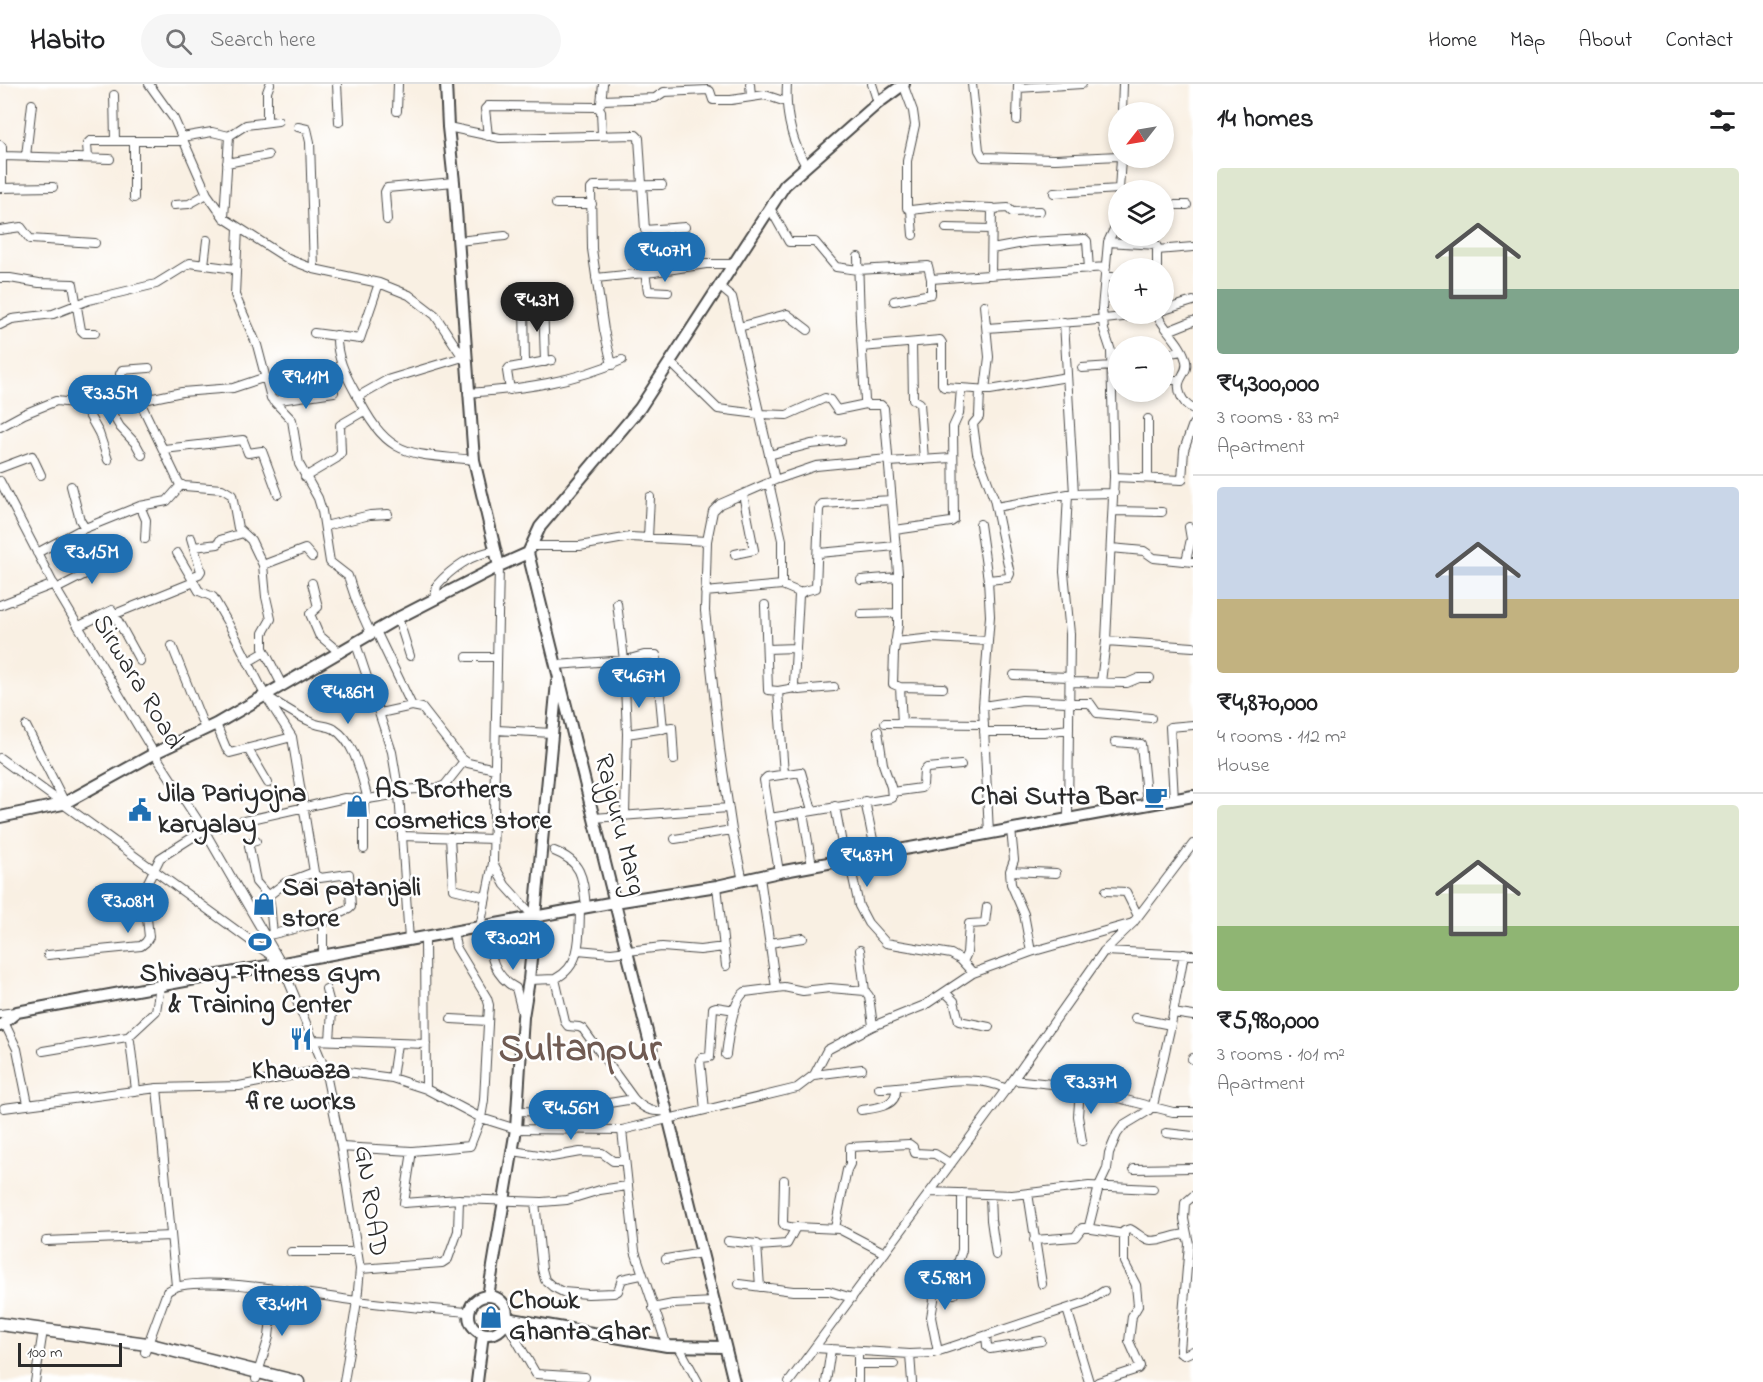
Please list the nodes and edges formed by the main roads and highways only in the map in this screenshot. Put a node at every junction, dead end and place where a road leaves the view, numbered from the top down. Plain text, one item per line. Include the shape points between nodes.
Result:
1 (0, 1324) edge
2 (0, 1332) edge
3 (146, 1348) junction
4 (261, 1377) edge
5 (298, 1382) edge

1 - 3 main road
2 - 3 main road
3 - 4 main road
4 - 5 main road

